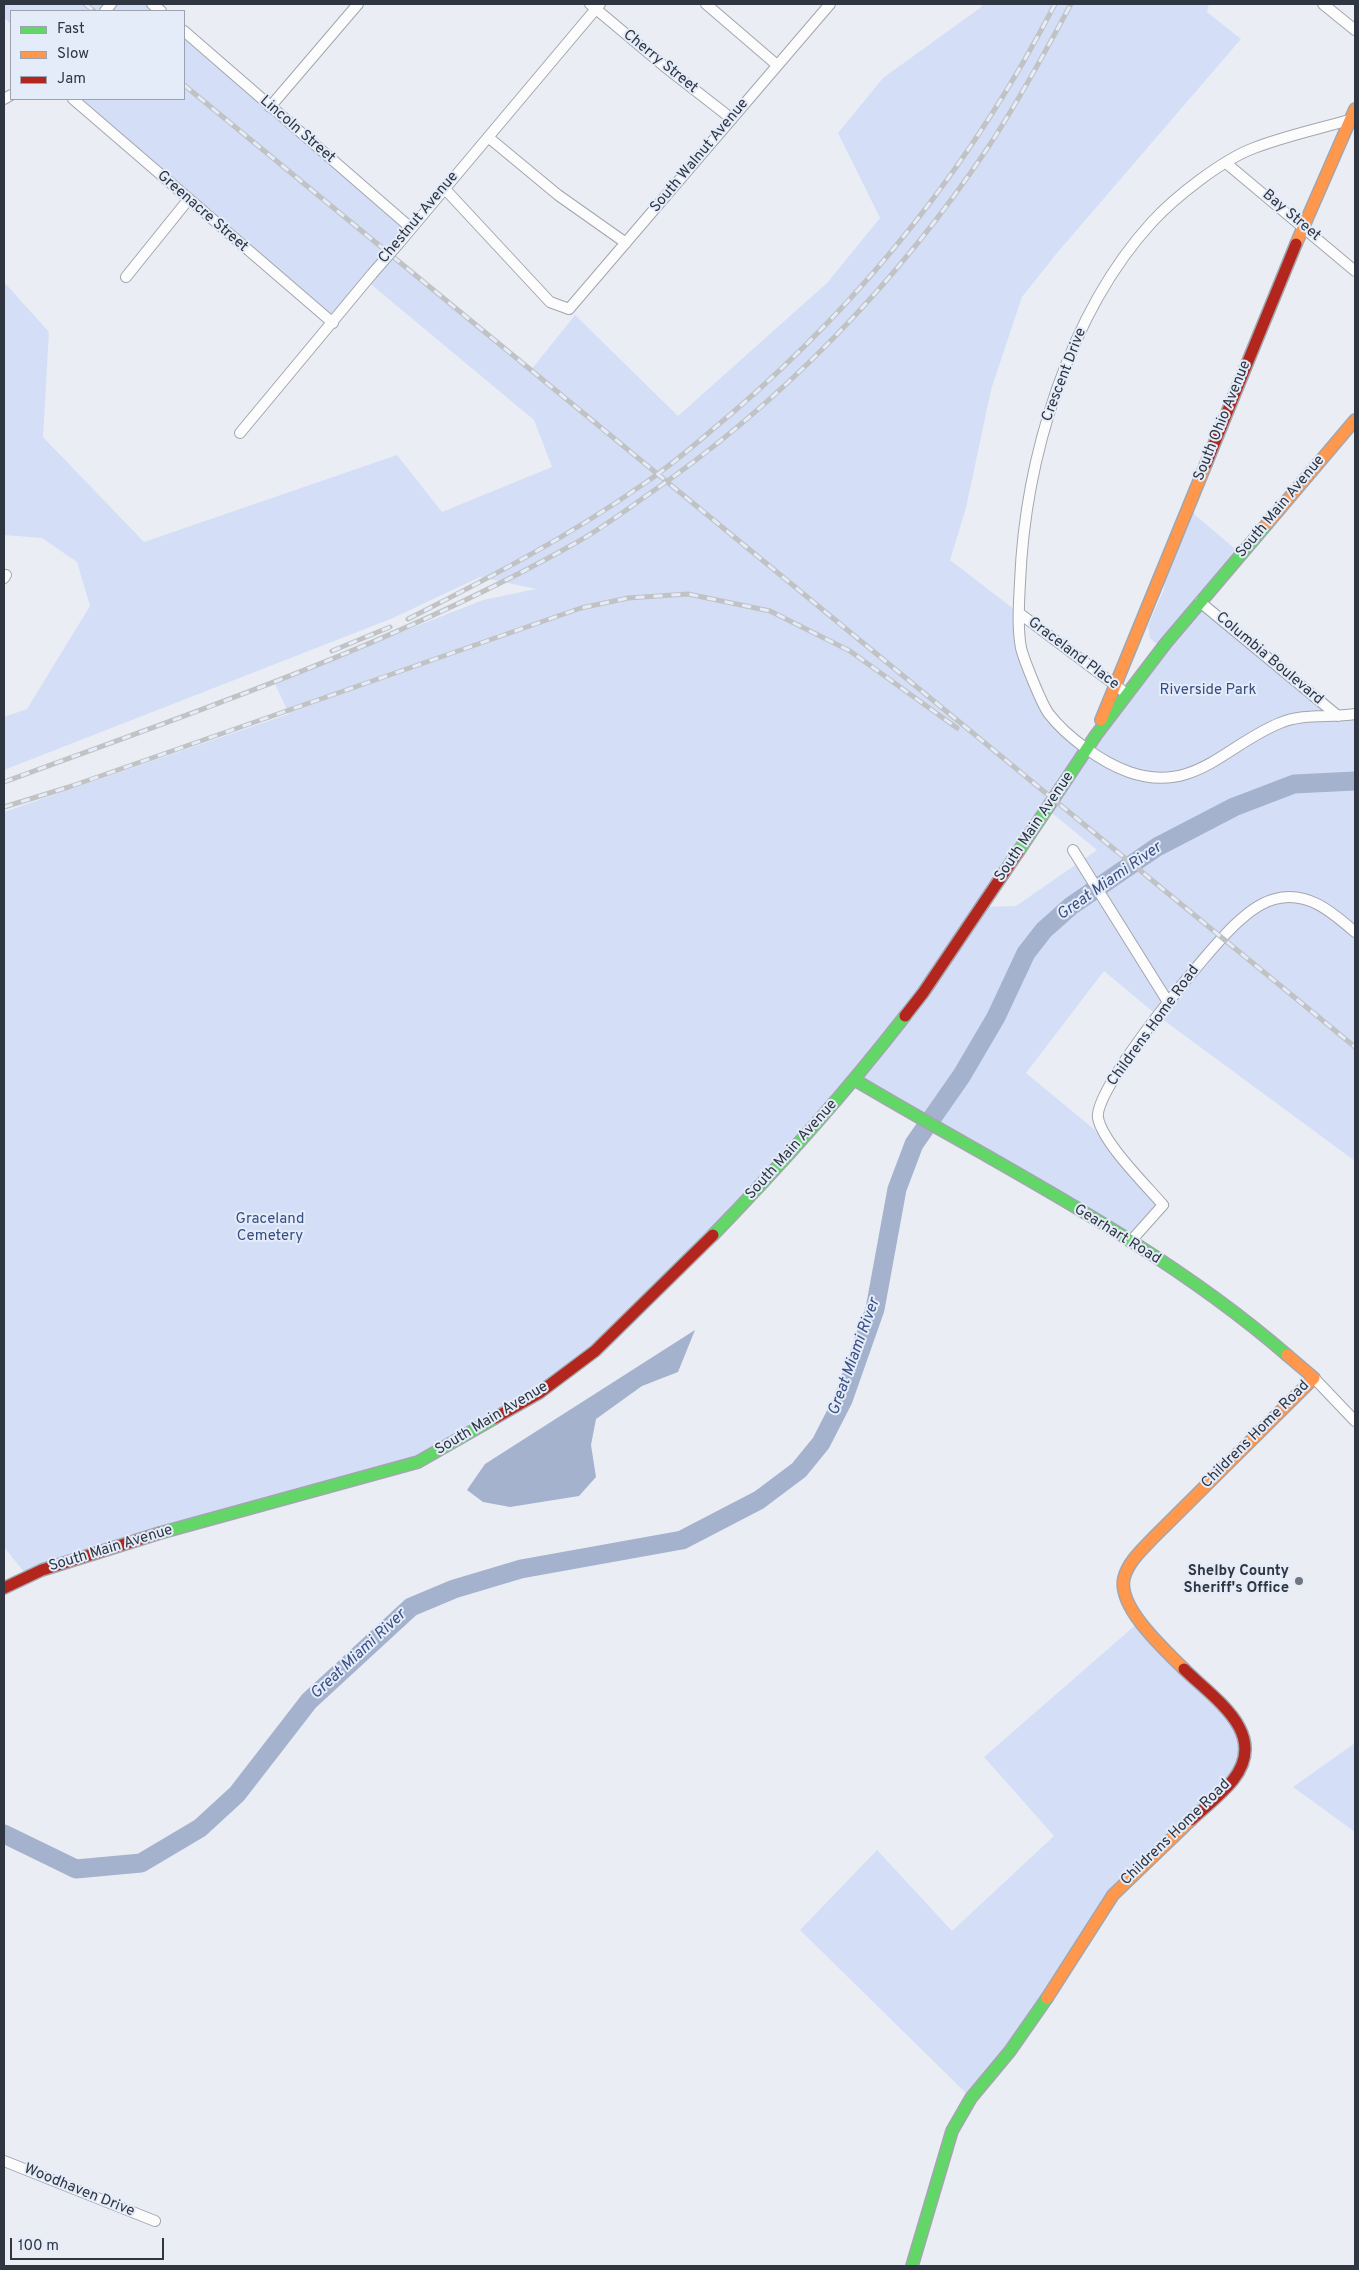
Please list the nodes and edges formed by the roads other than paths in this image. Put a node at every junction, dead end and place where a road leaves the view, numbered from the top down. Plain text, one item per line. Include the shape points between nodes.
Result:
1 (358, 4) edge
2 (706, 4) edge
3 (830, 4) edge
4 (1323, 4) edge
5 (596, 5) edge
6 (1355, 30) edge
7 (185, 32) edge
8 (777, 65) junction
9 (74, 100) edge
10 (270, 107) junction
11 (1355, 109) edge
12 (732, 119) junction
13 (1350, 120) junction
14 (488, 137) junction
15 (1226, 162) junction
16 (444, 188) junction
17 (188, 200) junction
18 (1303, 226) junction
19 (411, 228) junction
20 (626, 243) junction
21 (1355, 271) edge
22 (126, 277) dead end
23 (333, 323) junction
24 (1355, 420) edge
25 (240, 433) dead end
26 (1200, 602) junction
27 (1019, 613) junction
28 (1115, 685) junction
29 (1127, 694) junction
30 (1355, 714) edge
31 (1338, 716) junction
32 (1096, 736) junction
33 (1086, 750) junction
34 (1073, 850) dead end
35 (1355, 932) edge
36 (1168, 1002) junction
37 (855, 1080) junction
38 (1130, 1242) junction
39 (1314, 1378) junction
40 (1355, 1421) edge
41 (4, 1588) edge
42 (4, 2161) edge
43 (155, 2220) dead end
44 (912, 2266) edge

1 - 10 street
2 - 8 street
3 - 8 street, South Walnut Avenue
4 - 6 street
5 - 12 street, Cherry Street via 664,66
5 - 14 street, Chestnut Avenue
7 - 10 street, Lincoln Street
8 - 12 street, South Walnut Avenue
9 - 17 street, Greenacre Street
10 - 19 street, Lincoln Street
11 - 13 main road, South Ohio Avenue
12 - 20 street, South Walnut Avenue
13 - 15 street, Crescent Drive via 1253,148
13 - 18 main road, South Ohio Avenue
14 - 16 street, Chestnut Avenue
14 - 20 street via 558,195
15 - 18 street, Bay Street
15 - 27 street, Crescent Drive via 1151,223 1110,277 1076,338 1048,411 1024,527
16 - 19 street, Chestnut Avenue
16 - 20 street, South Walnut Avenue via 550,302 569,309
17 - 22 street
17 - 23 street, Greenacre Street
18 - 21 street, Bay Street
18 - 28 main road, South Ohio Avenue
19 - 23 street, Chestnut Avenue, bridge
23 - 25 street, Chestnut Avenue
24 - 26 main road, South Main Avenue
26 - 29 main road, South Main Avenue
26 - 31 street, Columbia Boulevard
27 - 28 street, Graceland Place
27 - 33 street, Crescent Drive via 1022,648 1048,713
28 - 29 street, Graceland Place
28 - 32 main road, South Ohio Avenue
29 - 32 main road, South Main Avenue
30 - 31 street, Crescent Drive
31 - 33 street, Crescent Drive via 1304,715 1280,722 1212,764 1183,775 1160,777 1129,772
32 - 33 main road, South Main Avenue
33 - 37 main road, South Main Avenue via 923,992
34 - 36 street
35 - 36 street, Childrens Home Road via 1330,910 1311,900 1293,896 1275,899 1258,906 1239,920
36 - 38 street, Childrens Home Road via 1113,1078 1100,1102 1098,1117 1105,1136 1164,1205
37 - 38 main road, Gearhart Road
37 - 41 main road, South Main Avenue via 787,1158 696,1253 595,1351 539,1393 418,1462 113,1546 42,1570
38 - 39 main road, Gearhart Road via 1230,1306
39 - 40 street, Gearhart Road
39 - 44 main road, Childrens Home Road via 1153,1538 1132,1562 1125,1576 1126,1603 1139,1622 1240,1726 1246,1740 1242,1765 1233,1780 1113,1895 1063,1976 1010,2051 971,2098 952,2131
42 - 43 street, Woodhaven Drive

